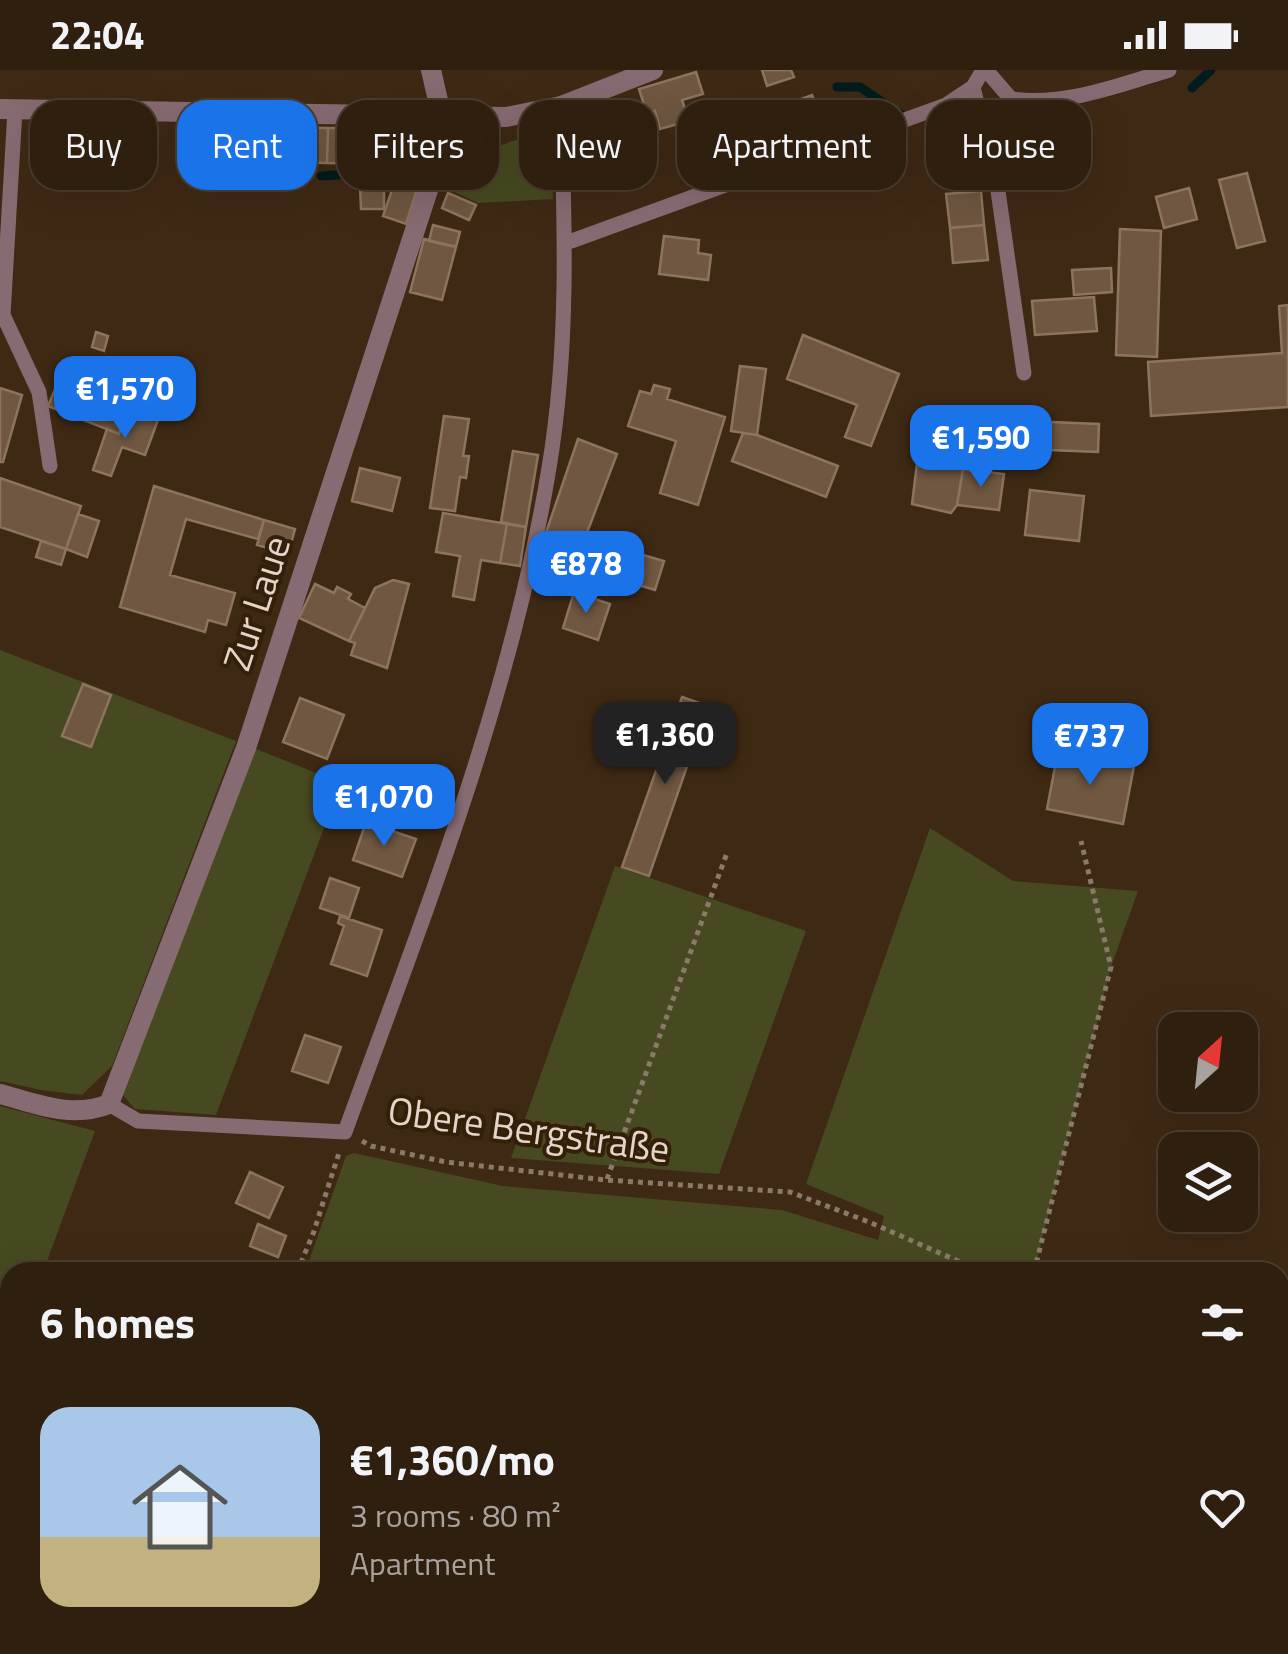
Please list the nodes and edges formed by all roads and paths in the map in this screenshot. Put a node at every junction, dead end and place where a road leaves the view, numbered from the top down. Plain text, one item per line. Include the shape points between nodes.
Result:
1 (431, 70) edge
2 (652, 70) edge
3 (985, 70) edge
4 (1168, 70) edge
5 (973, 87) junction
6 (439, 100) edge
7 (576, 100) edge
8 (8, 109) edge
9 (337, 115) edge
10 (428, 190) edge
11 (564, 190) edge
12 (566, 244) junction
13 (2, 320) edge
14 (1024, 372) dead end
15 (50, 466) dead end
16 (1080, 842) dead end
17 (726, 854) dead end
18 (0, 1094) edge
19 (109, 1104) junction
20 (346, 1132) junction
21 (606, 1180) junction
22 (302, 1262) edge
23 (960, 1262) edge
24 (1037, 1262) edge

1 - 6 street
2 - 7 street
3 - 4 lane via 1010,99 1027,101 1093,94
3 - 5 lane
5 - 12 lane via 892,126
5 - 14 lane via 998,191
8 - 9 street
8 - 13 lane
10 - 19 street, Zur Laue via 246,748
11 - 12 lane
12 - 20 lane via 549,469 520,600 470,786
13 - 15 lane via 38,392
16 - 24 path via 1111,967
17 - 21 path
18 - 19 street, Obere Bergstraße via 60,1110 88,1112
19 - 20 lane, Obere Bergstraße via 138,1121
20 - 21 path, Obere Bergstraße via 370,1146 446,1162
20 - 22 path
21 - 23 path, Obere Bergstraße via 790,1192

